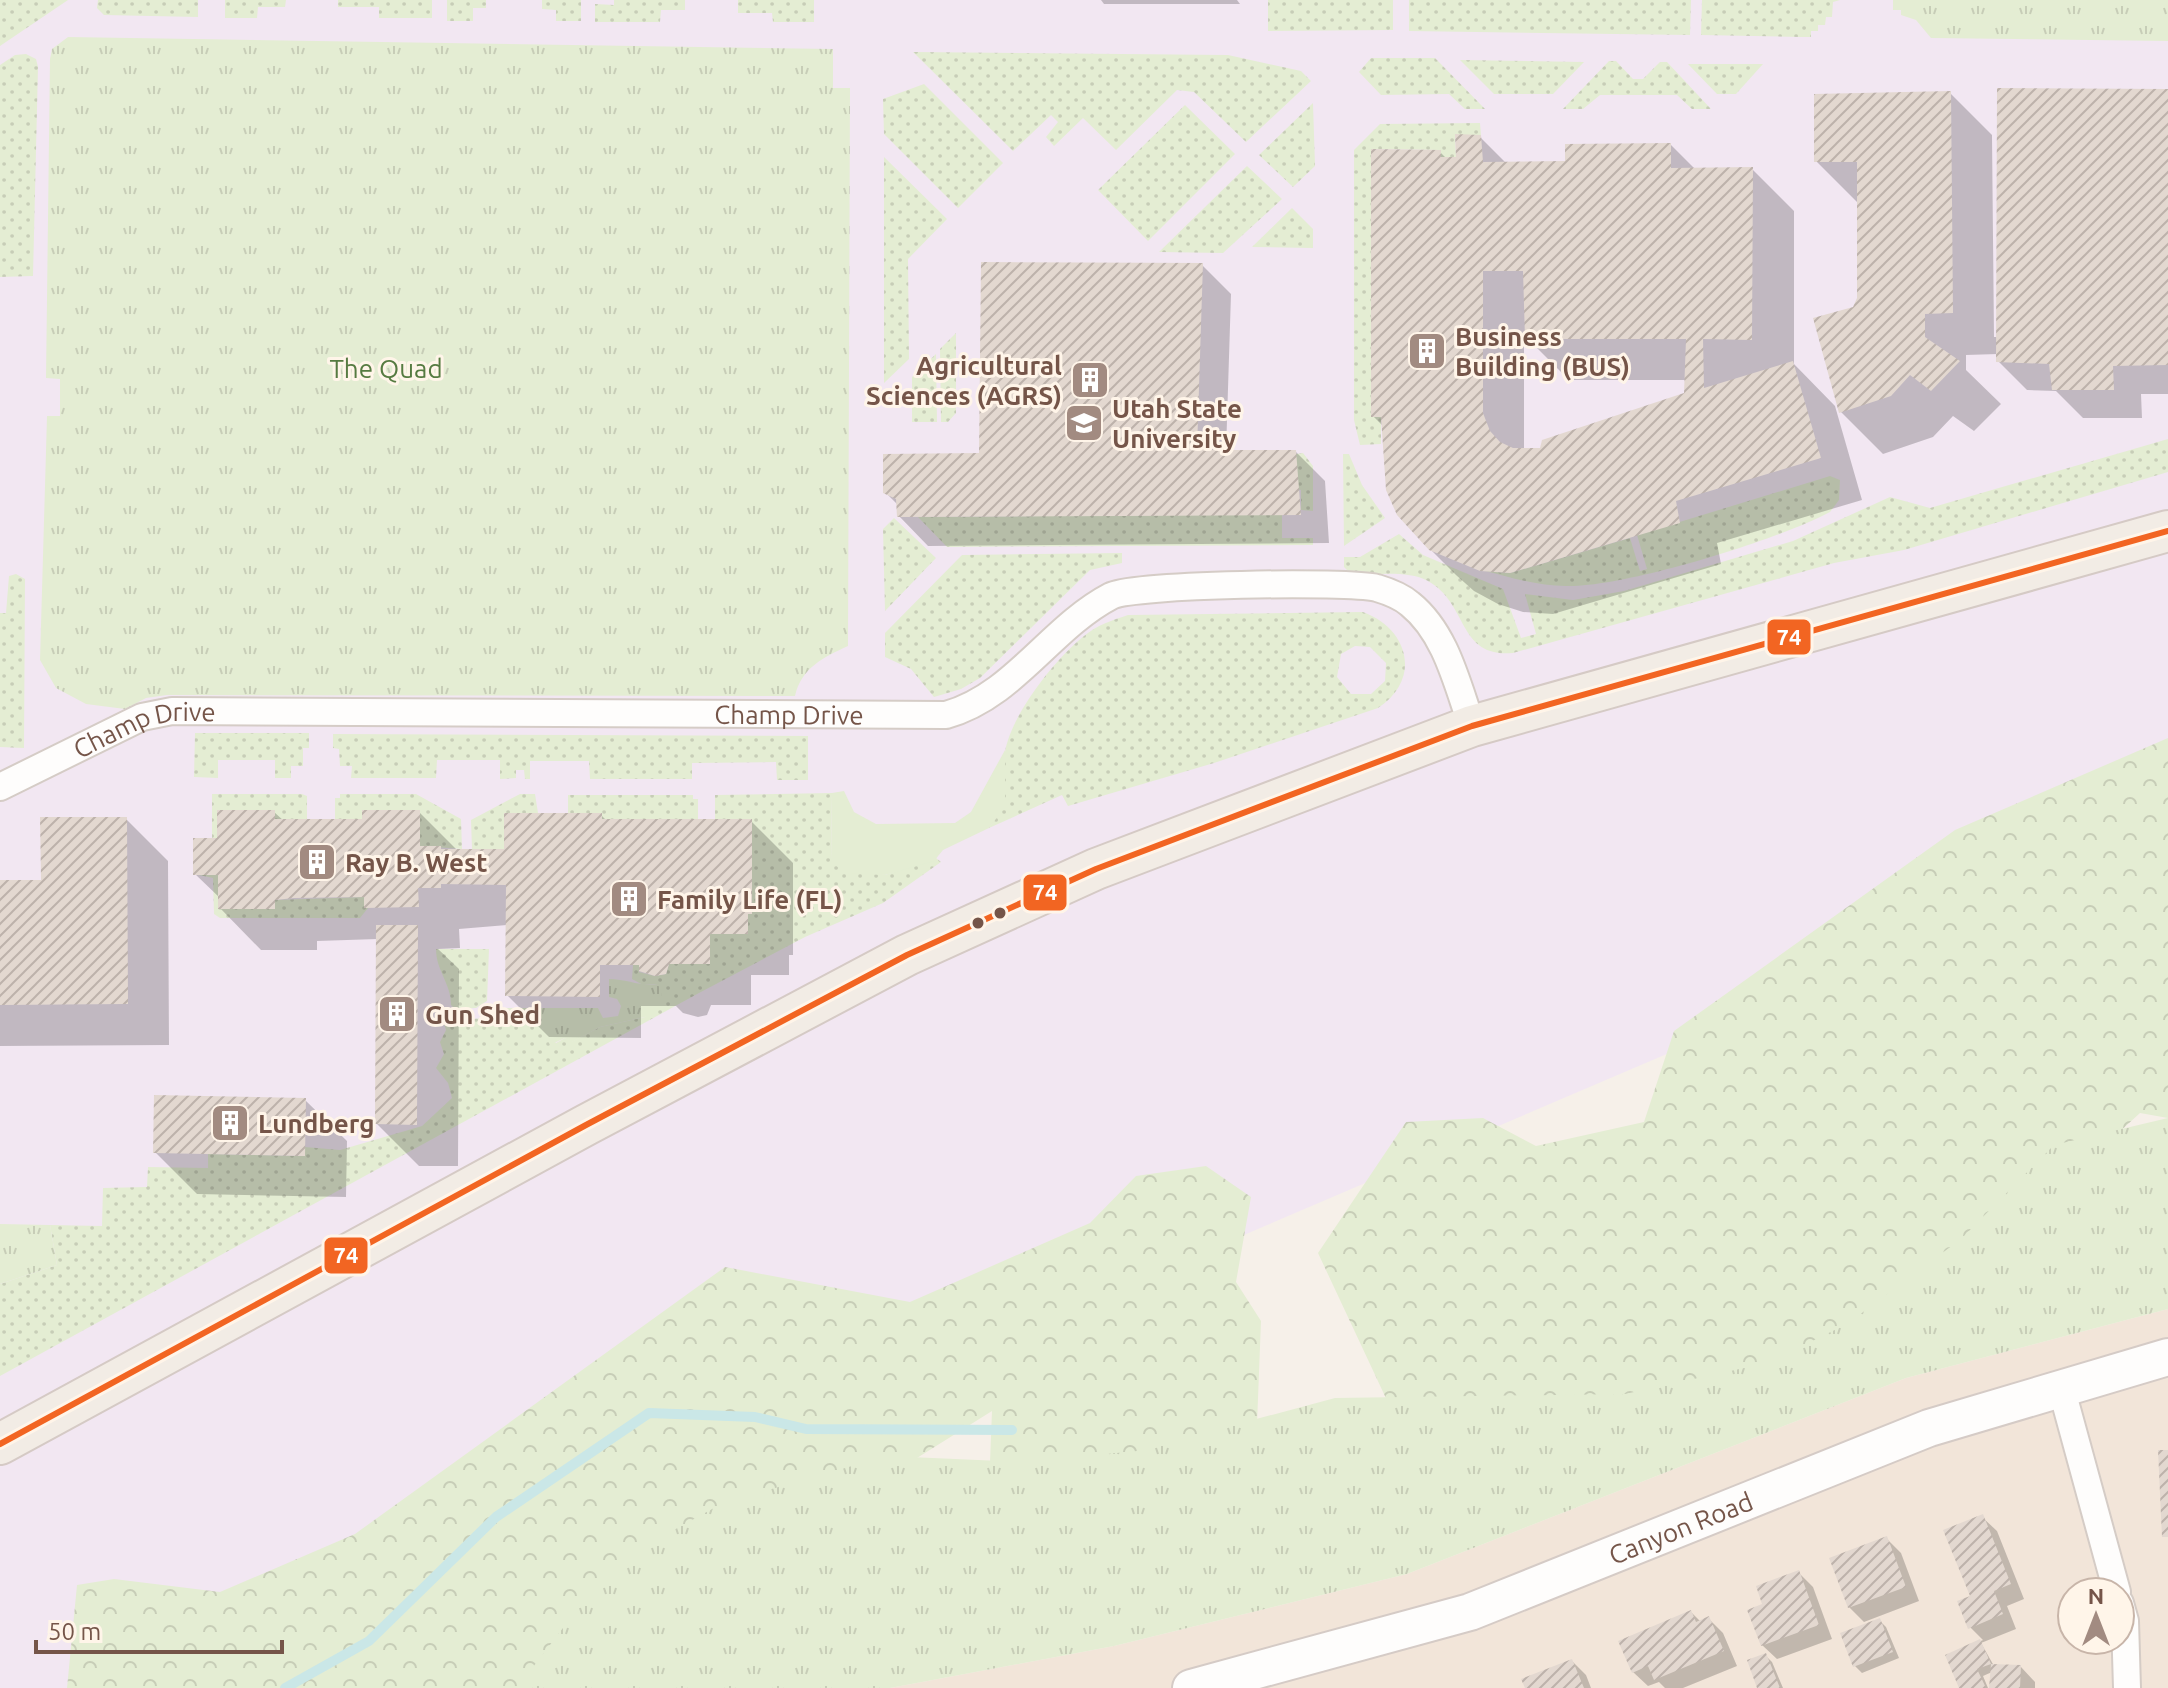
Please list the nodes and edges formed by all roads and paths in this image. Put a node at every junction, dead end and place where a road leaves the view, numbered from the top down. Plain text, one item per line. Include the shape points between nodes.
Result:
1 (2168, 531) edge
2 (1472, 726) junction
3 (0, 787) edge
4 (2168, 1357) edge
5 (2061, 1387) junction
6 (0, 1444) edge
7 (2113, 1576) edge
8 (2126, 1656) edge
9 (1191, 1688) edge
10 (2127, 1688) edge

1 - 2 main road
2 - 3 street, Champ Drive via 1445,652 1425,618 1406,601 1375,587 1157,587 1114,594 1065,627 992,696 946,715 172,711 142,717
2 - 6 main road via 1096,869 907,955
4 - 5 street, Canyon Road
5 - 7 street
5 - 9 street, Canyon Road via 1929,1428 1470,1612
8 - 10 street

